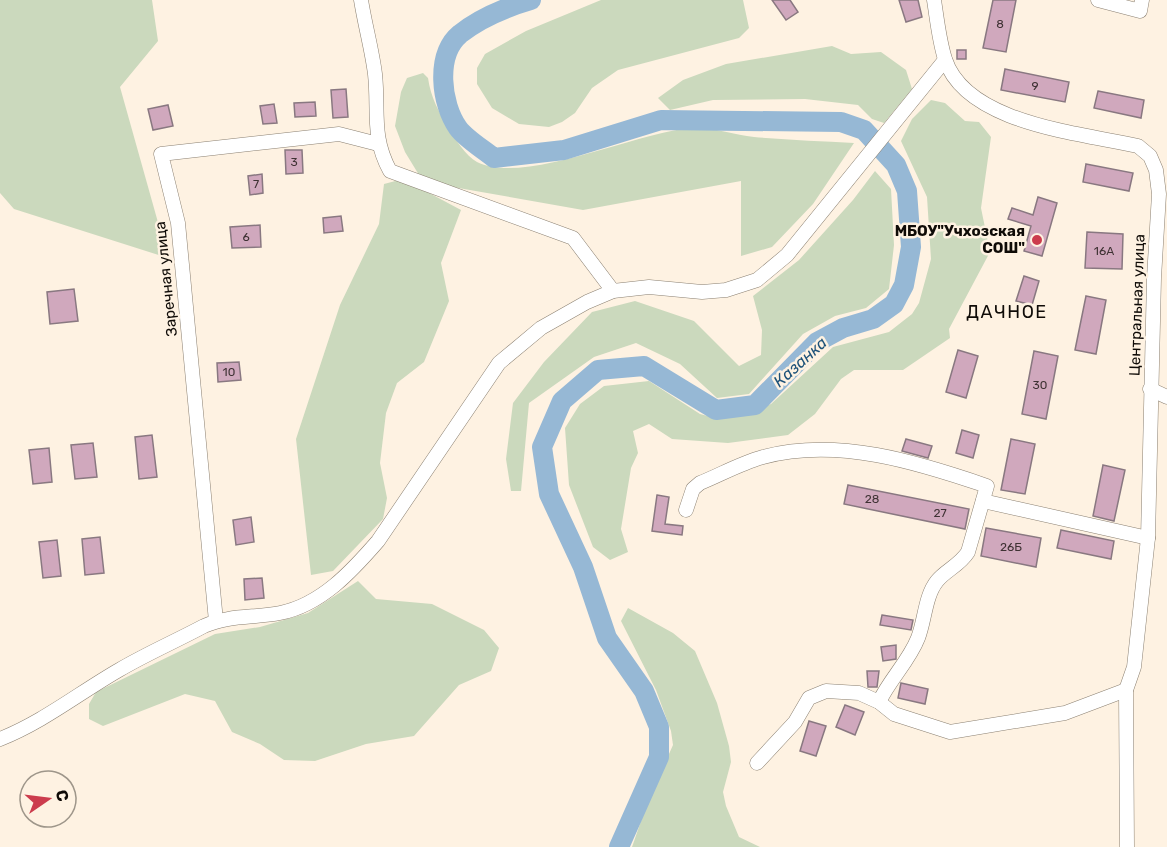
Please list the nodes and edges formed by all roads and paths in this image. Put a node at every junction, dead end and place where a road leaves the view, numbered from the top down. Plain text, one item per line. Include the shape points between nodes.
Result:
1 (361, 0) edge
2 (934, 0) edge
3 (1098, 0) edge
4 (1142, 0) edge
5 (945, 60) junction
6 (378, 144) junction
7 (613, 291) junction
8 (1150, 389) junction
9 (1167, 397) edge
10 (983, 501) junction
11 (686, 510) dead end
12 (1148, 538) junction
13 (216, 621) junction
14 (1126, 690) junction
15 (879, 702) junction
16 (0, 739) edge
17 (757, 763) dead end
18 (1127, 847) edge

1 - 6 street via 375,75
2 - 5 street
3 - 4 street via 1140,10
5 - 7 street via 787,255 757,280 726,290 702,292 649,287
5 - 8 street, Центральная улица via 975,99 1004,114 1138,146 1150,156 1159,194
6 - 7 street via 390,171 573,238
6 - 13 street, Заречная улица via 330,134 161,154 178,223
7 - 13 street via 541,328 499,363 378,541 335,585 304,605 281,613
8 - 9 street
8 - 12 street, Центральная улица
10 - 11 street via 987,486 962,477 823,448 765,457 700,483 693,489
10 - 12 street
10 - 15 street via 968,552 932,589 918,638
12 - 14 street, Центральная улица via 1134,667
13 - 16 street via 119,669 31,726
14 - 15 street via 1065,713 950,732 894,714
14 - 18 street, Центральная улица
15 - 17 street via 859,693 826,691 809,698 795,722

